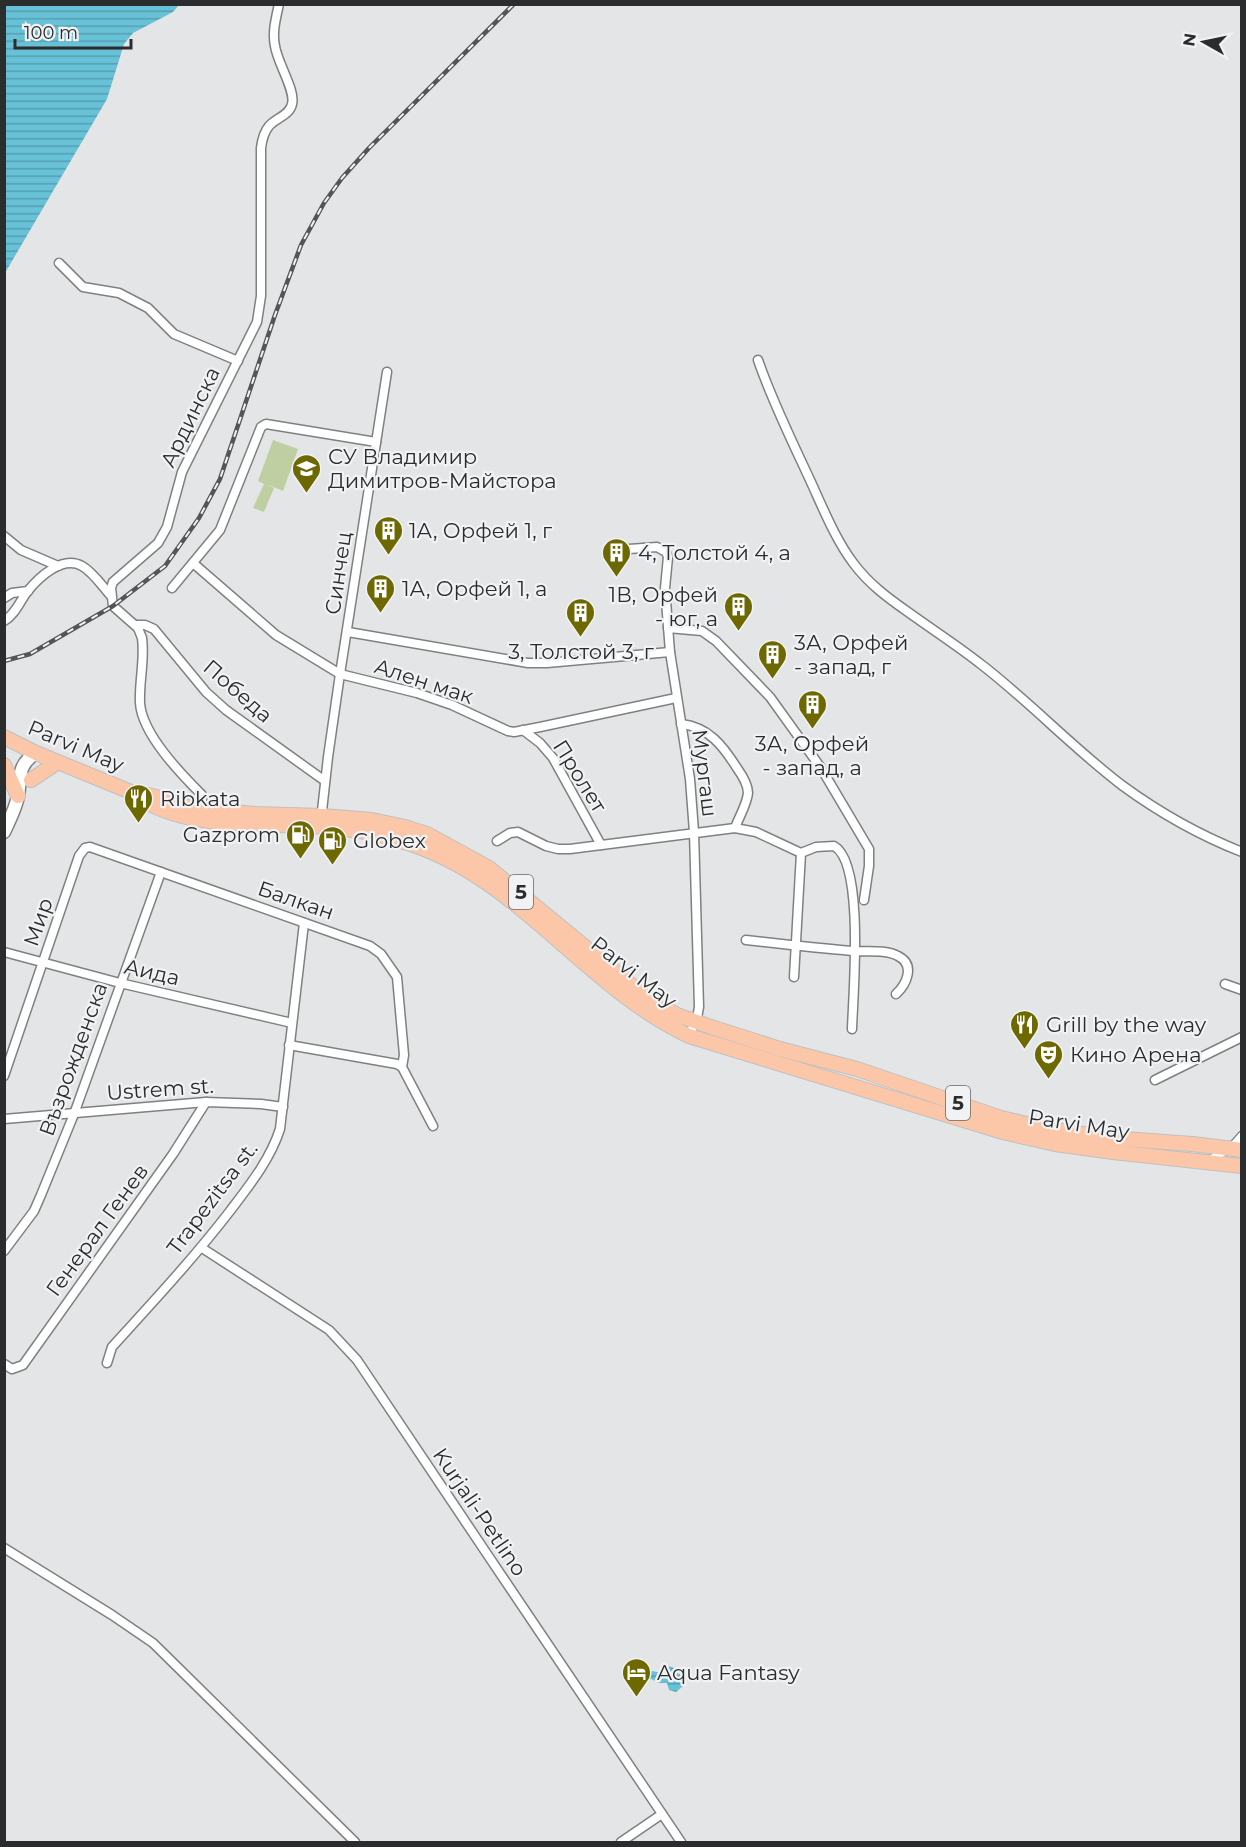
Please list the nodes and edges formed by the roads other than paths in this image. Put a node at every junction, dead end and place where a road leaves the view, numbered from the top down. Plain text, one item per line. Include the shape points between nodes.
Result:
1 (279, 4) edge
2 (59, 263) dead end
3 (758, 360) dead end
4 (238, 361) junction
5 (387, 372) dead end
6 (376, 442) junction
7 (4, 536) edge
8 (629, 549) dead end
9 (194, 563) junction
10 (58, 566) junction
11 (172, 588) dead end
12 (27, 591) junction
13 (111, 596) junction
14 (4, 597) edge
15 (4, 621) edge
16 (136, 625) junction
17 (668, 628) junction
18 (348, 632) junction
19 (670, 652) junction
20 (340, 674) junction
21 (676, 698) junction
22 (681, 724) junction
23 (523, 730) junction
24 (4, 737) edge
25 (36, 753) junction
26 (58, 762) junction
27 (4, 765) edge
28 (31, 780) junction
29 (325, 780) junction
30 (131, 792) junction
31 (18, 796) junction
32 (198, 809) junction
33 (321, 821) junction
34 (735, 828) junction
35 (4, 832) edge
36 (694, 832) junction
37 (497, 841) dead end
38 (601, 845) junction
39 (85, 848) joint
40 (1242, 852) edge
41 (801, 853) junction
42 (161, 872) junction
43 (864, 900) dead end
44 (304, 923) junction
45 (746, 940) dead end
46 (797, 945) junction
47 (4, 951) edge
48 (854, 951) junction
49 (43, 963) junction
50 (794, 977) dead end
51 (120, 983) junction
52 (1225, 984) dead end
53 (1242, 990) edge
54 (896, 994) dead end
55 (695, 1022) junction
56 (292, 1023) junction
57 (852, 1029) dead end
58 (689, 1036) junction
59 (1242, 1036) edge
60 (290, 1045) junction
61 (402, 1067) junction
62 (4, 1076) edge
63 (1155, 1080) dead end
64 (206, 1102) junction
65 (283, 1107) junction
66 (74, 1114) junction
67 (4, 1119) edge
68 (433, 1126) dead end
69 (1242, 1136) edge
70 (1235, 1149) edge
71 (1208, 1162) junction
72 (1242, 1166) edge
73 (202, 1248) junction
74 (4, 1251) edge
75 (106, 1363) dead end
76 (7, 1366) edge
77 (4, 1548) edge
78 (662, 1814) junction
79 (355, 1842) edge
80 (621, 1842) edge
81 (681, 1842) edge

1 - 4 street, Ардинска via 274,46 293,102 288,112 266,130 261,148 261,296 257,322
2 - 4 street via 83,287 119,293 148,308 174,334
3 - 40 street via 827,516 867,580 1010,687 1123,785 1166,815
4 - 13 street, Ардинска via 182,472 167,527 152,549 117,577
5 - 6 street, Синчец
6 - 9 street via 266,424 261,427 220,530
6 - 18 street, Синчец
7 - 10 street via 21,550
8 - 17 street, Мургаш via 657,547 666,552
9 - 11 street
9 - 20 street, Ален мак via 276,635
10 - 12 street
10 - 13 street via 81,565
12 - 14 street
12 - 15 street
13 - 16 street via 113,606
16 - 29 street, Победа via 154,628 206,692 226,710
16 - 32 street via 143,645 140,678 145,724 202,795
17 - 19 street, Мургаш
17 - 43 street via 702,631 716,640 770,696 821,768 869,849
18 - 19 street via 528,663
18 - 20 street, Синчец
19 - 21 street, Мургаш
20 - 23 street, Ален мак via 417,693 508,731
20 - 29 street, Синчец
21 - 22 street, Мургаш
21 - 23 street, Ален мак
22 - 34 street via 702,729 715,738 741,774 748,794
22 - 36 street, Мургаш
23 - 38 street, Пролет via 553,758
24 - 25 main road, Parvi May / 5
25 - 26 main road, Parvi May / 5
25 - 28 main road
25 - 31 main road via 22,768
26 - 28 main road
26 - 30 main road, Parvi May / 5
27 - 31 main road
28 - 31 main road
29 - 33 street, Синчец
30 - 32 main road, Parvi May / 5
30 - 33 main road, Parvi May / 5 via 149,805 202,819 235,823
31 - 35 main road
32 - 33 main road, Parvi May / 5
33 - 55 main road, Parvi May / 5 via 389,823 451,846 489,867 642,994
33 - 58 main road, Parvi May / 5 via 421,846 471,871 508,897 635,1004
34 - 36 street, Пролет
34 - 41 street, Пролет via 756,832
36 - 38 street, Пролет
36 - 55 street, Мургаш via 699,1007
37 - 38 street, Пролет via 510,832 518,832 558,849
39 - 42 street, Балкан
39 - 49 street, Мир
41 - 46 street
41 - 48 street via 826,845 843,854 853,897
42 - 44 street, Балкан
42 - 51 street, Възрожденска
44 - 56 street, Trapezitsa st.
44 - 61 street, Балкан via 370,946 393,971 398,986
45 - 46 street
46 - 48 street
46 - 50 street
47 - 49 street, Аида
48 - 54 street via 891,953 905,962 907,978
48 - 57 street
49 - 51 street, Аида
49 - 62 street, Мир
51 - 56 street, Аида
51 - 66 street, Възрожденска
52 - 53 street
55 - 58 street, Мургаш
55 - 70 main road, Parvi May / 5 via 857,1069 1012,1121 1091,1136
56 - 60 street, Trapezitsa st.
58 - 71 main road, Parvi May / 5 via 1003,1132 1055,1144
59 - 63 street
60 - 61 street
60 - 65 street, Trapezitsa st.
61 - 68 street
64 - 65 street, Ustrem st.
64 - 66 street, Ustrem st.
64 - 76 street, Генерал Генев via 22,1365 15,1369
65 - 73 street, Trapezitsa st. via 280,1129 266,1160
66 - 67 street, Ustrem st.
66 - 74 street, Възрожденска via 34,1211
69 - 70 street
70 - 71 street
71 - 72 main road, Parvi May / 5
73 - 75 street, Trapezitsa st. via 112,1347
73 - 78 street, Kurjali-Petlino via 329,1330 357,1360
77 - 79 street via 153,1643
78 - 80 street
78 - 81 street, Kurjali-Petlino

